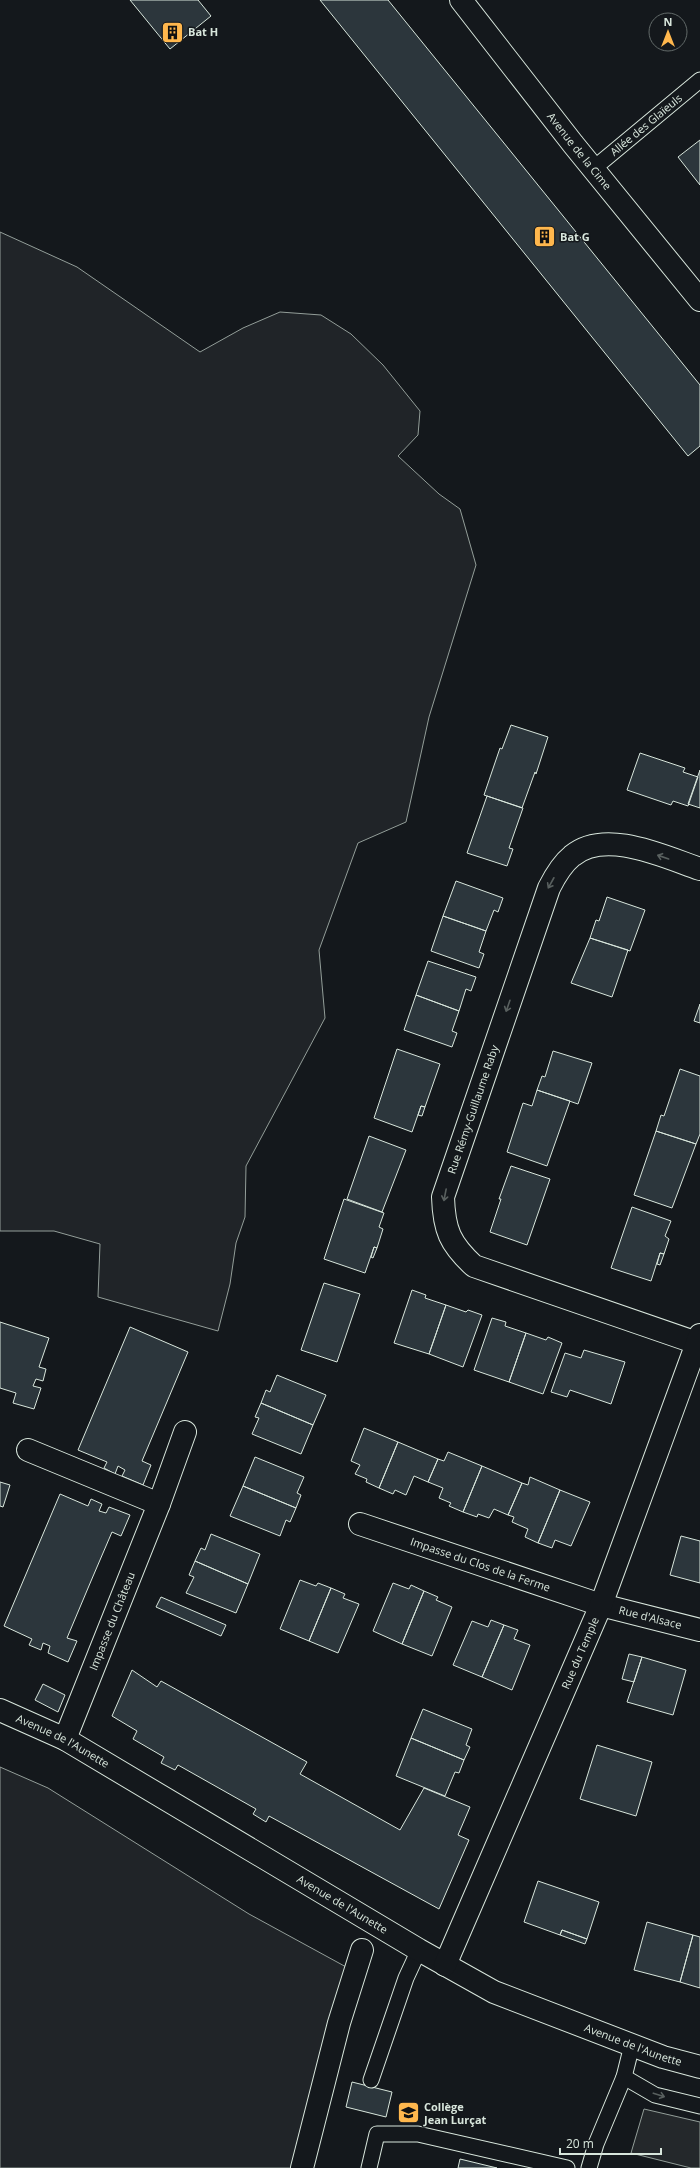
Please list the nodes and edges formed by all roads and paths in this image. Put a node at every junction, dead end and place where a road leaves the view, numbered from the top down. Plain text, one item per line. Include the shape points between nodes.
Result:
1 (461, 0) edge
2 (700, 80) edge
3 (593, 169) junction
4 (700, 300) edge
5 (700, 869) edge
6 (698, 1339) edge
7 (185, 1432) dead end
8 (28, 1450) dead end
9 (159, 1504) junction
10 (360, 1524) dead end
11 (601, 1605) junction
12 (700, 1630) edge
13 (0, 1710) edge
14 (65, 1739) junction
15 (362, 1950) dead end
16 (419, 1950) junction
17 (445, 1965) junction
18 (632, 2045) junction
19 (700, 2067) edge
20 (624, 2077) junction
21 (371, 2080) dead end
22 (700, 2106) edge
23 (302, 2168) edge
24 (369, 2168) edge
25 (567, 2168) edge
26 (589, 2168) edge

1 - 3 street, Avenue de la Cime
2 - 3 lane, Allée des Glaïeuls
3 - 4 street, Avenue de la Cime
5 -> 6 street, Rue Rémy-Guillaume Raby via 631,846 606,844 572,855 559,870 549,888 443,1197 444,1218 451,1240 474,1266
6 - 11 street, Rue du Temple
7 - 9 street, Impasse du Château
8 - 9 street
9 - 14 street, Impasse du Château
10 - 11 street, Impasse du Clos de la Ferme
11 - 12 street, Rue d'Alsace
11 - 17 street, Rue du Temple
13 - 14 street, Avenue de l'Aunette
14 - 16 street, Avenue de l'Aunette
15 - 23 street via 339,2024
16 - 17 street, Avenue de l'Aunette
16 - 21 lane via 406,1978
17 - 18 street, Avenue de l'Aunette via 494,1992
18 - 19 street, Avenue de l'Aunette
18 - 20 lane
20 -> 22 lane via 655,2095
20 - 26 lane via 596,2144
24 - 25 lane via 377,2134 418,2134

